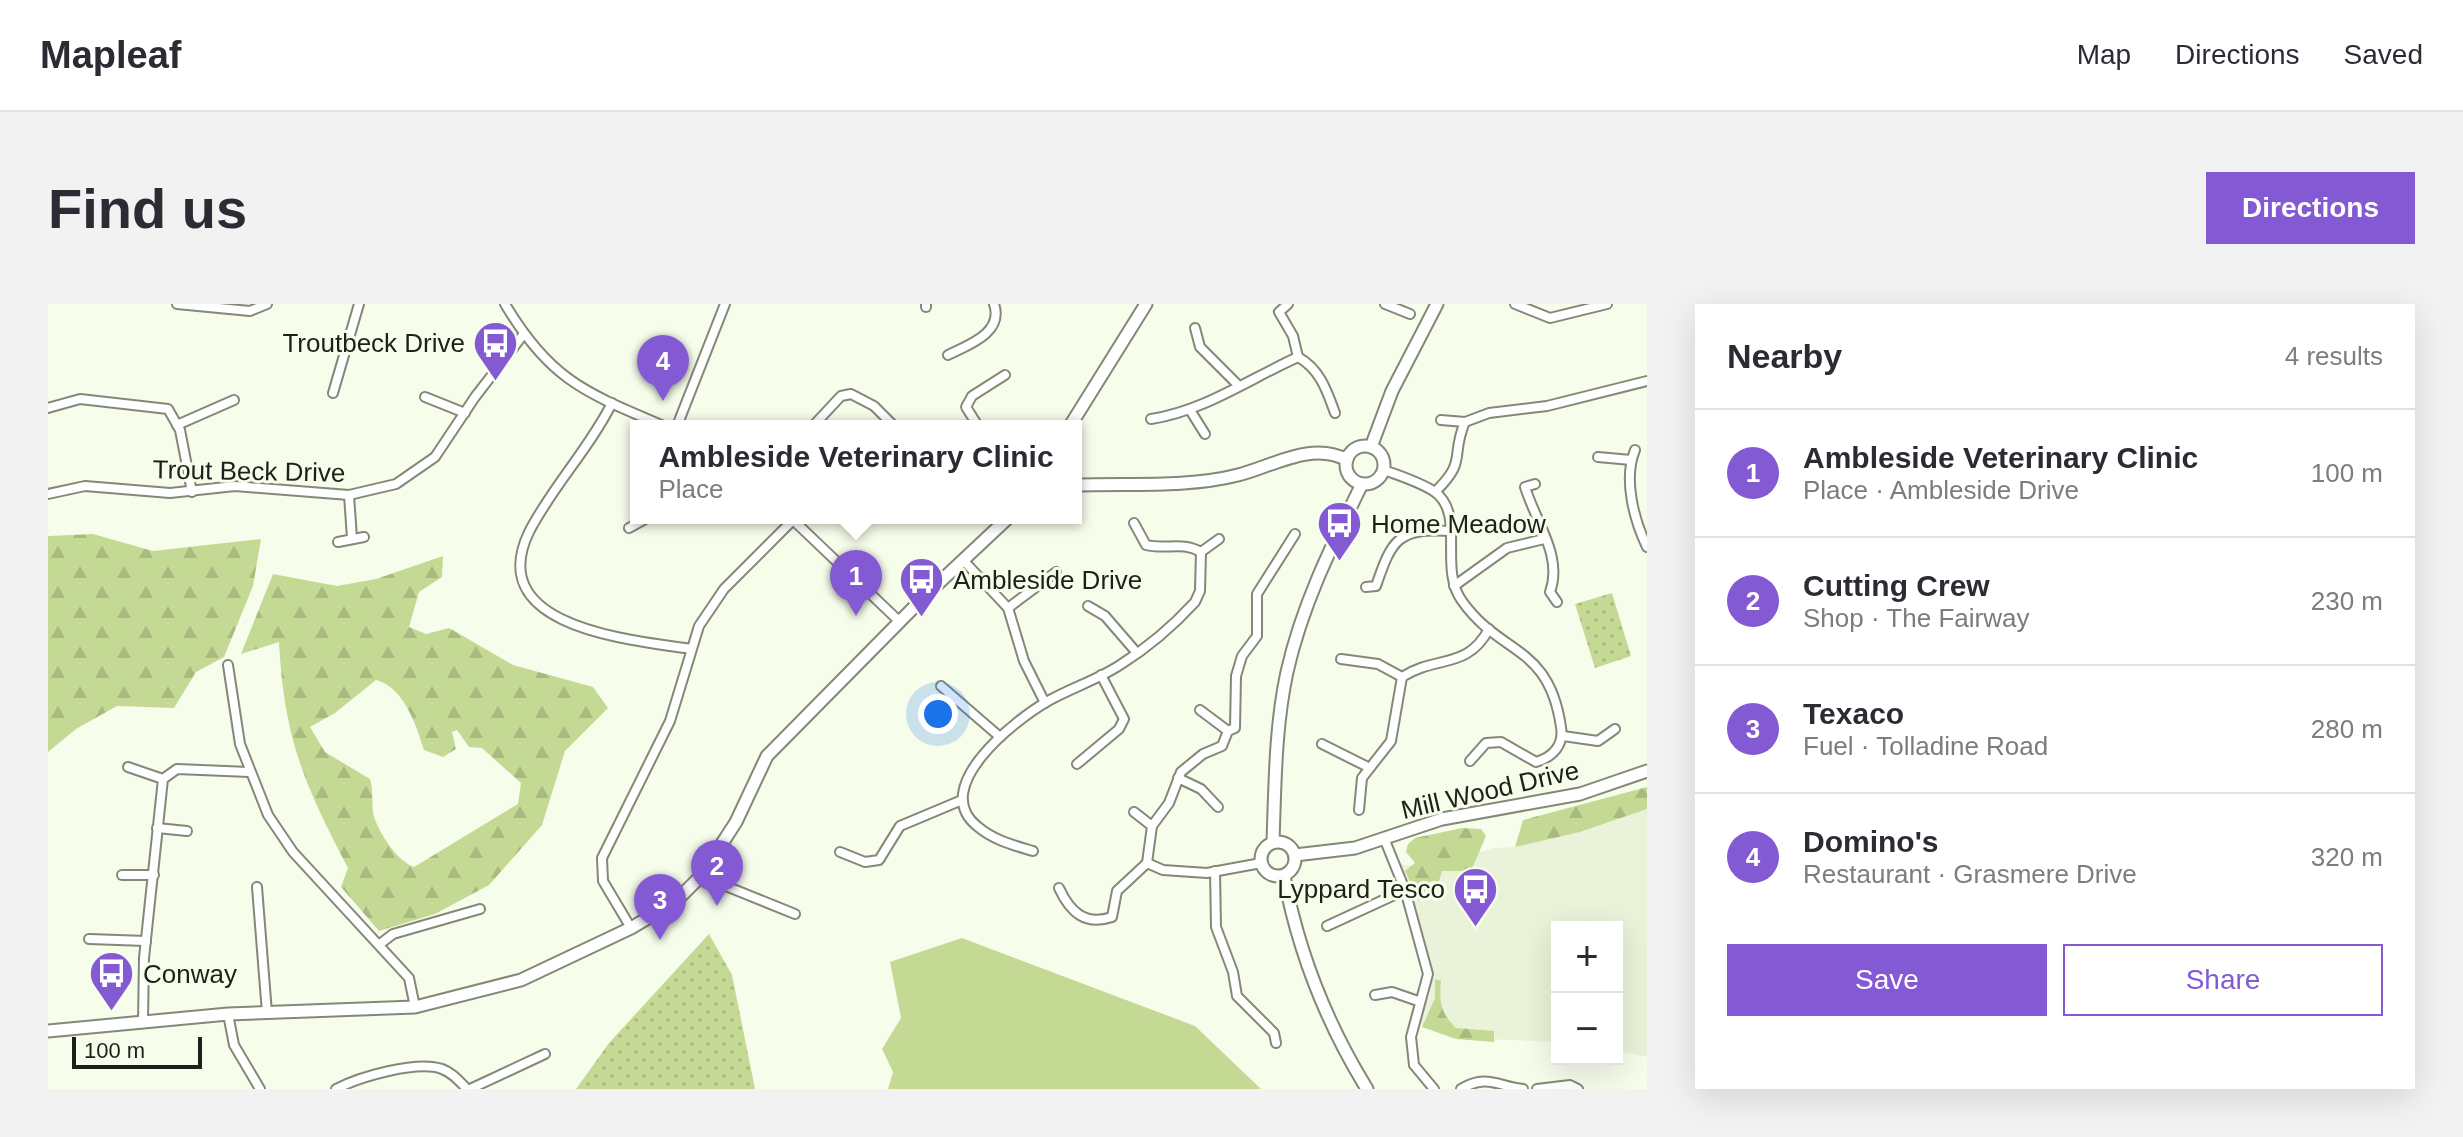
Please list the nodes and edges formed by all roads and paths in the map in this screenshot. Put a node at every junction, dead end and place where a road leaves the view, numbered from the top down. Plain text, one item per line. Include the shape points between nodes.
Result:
1 (177, 304) edge
2 (267, 304) edge
3 (359, 304) edge
4 (505, 304) edge
5 (725, 304) edge
6 (994, 304) edge
7 (1146, 304) edge
8 (1288, 304) edge
9 (1385, 304) edge
10 (1437, 304) edge
11 (1515, 304) edge
12 (1607, 304) edge
13 (1277, 308) edge
14 (1410, 314) dead end
15 (1195, 328) dead end
16 (523, 335) junction
17 (949, 342) dead end
18 (1298, 357) junction
19 (1005, 375) dead end
20 (1647, 381) edge
21 (1239, 386) junction
22 (333, 393) dead end
23 (425, 397) dead end
24 (234, 400) dead end
25 (1330, 400) junction
26 (612, 403) junction
27 (1320, 404) dead end
28 (48, 408) edge
29 (1190, 410) junction
30 (465, 413) junction
31 (1335, 413) dead end
32 (1151, 419) dead end
33 (650, 420) edge
34 (679, 420) edge
35 (819, 420) edge
36 (888, 420) edge
37 (974, 420) edge
38 (1074, 420) edge
39 (1441, 420) dead end
40 (1465, 422) junction
41 (177, 425) junction
42 (1205, 434) dead end
43 (1371, 447) junction
44 (1635, 450) dead end
45 (1598, 457) dead end
46 (1347, 460) junction
47 (1631, 460) junction
48 (1384, 470) junction
49 (1362, 484) junction
50 (1535, 484) dead end
51 (1082, 485) edge
52 (192, 492) junction
53 (1435, 492) junction
54 (48, 494) edge
55 (349, 495) junction
56 (1134, 523) dead end
57 (640, 524) edge
58 (787, 524) edge
59 (797, 524) edge
60 (1002, 524) edge
61 (635, 528) dead end
62 (1450, 531) junction
63 (1295, 534) dead end
64 (364, 537) dead end
65 (352, 538) junction
66 (1219, 539) dead end
67 (1544, 539) junction
68 (338, 542) dead end
69 (1647, 547) edge
70 (1201, 552) junction
71 (964, 561) junction
72 (1056, 572) dead end
73 (1454, 586) junction
74 (1366, 587) dead end
75 (1557, 602) dead end
76 (1088, 606) dead end
77 (1008, 608) junction
78 (1257, 609) junction
79 (1245, 610) dead end
80 (900, 622) junction
81 (1489, 629) junction
82 (691, 649) junction
83 (1137, 653) junction
84 (1341, 659) dead end
85 (228, 665) dead end
86 (1101, 675) junction
87 (1402, 677) junction
88 (941, 686) dead end
89 (1045, 703) junction
90 (1200, 710) dead end
91 (1615, 729) dead end
92 (1228, 731) junction
93 (1563, 736) junction
94 (1000, 737) junction
95 (1322, 744) dead end
96 (1470, 761) dead end
97 (1077, 764) dead end
98 (128, 767) dead end
99 (1368, 767) junction
100 (1647, 771) edge
101 (249, 772) junction
102 (1178, 778) junction
103 (163, 779) junction
104 (1360, 797) junction
105 (1371, 797) dead end
106 (962, 800) junction
107 (1218, 807) dead end
108 (1359, 810) dead end
109 (1134, 812) dead end
110 (1152, 826) junction
111 (157, 828) junction
112 (187, 831) dead end
113 (1384, 838) junction
114 (1273, 842) junction
115 (1033, 851) dead end
116 (840, 852) dead end
117 (1295, 855) junction
118 (1147, 863) junction
119 (1261, 863) junction
120 (1215, 871) junction
121 (122, 875) dead end
122 (154, 875) junction
123 (701, 876) junction
124 (1284, 876) junction
125 (257, 887) dead end
126 (1059, 888) dead end
127 (1405, 890) junction
128 (480, 909) dead end
129 (795, 914) dead end
130 (1327, 926) dead end
131 (631, 928) junction
132 (89, 939) dead end
133 (146, 941) junction
134 (380, 944) junction
135 (1375, 995) dead end
136 (1418, 1001) junction
137 (415, 1007) junction
138 (267, 1013) junction
139 (228, 1014) junction
140 (143, 1021) junction
141 (48, 1031) edge
142 (1276, 1043) dead end
143 (545, 1054) dead end
144 (260, 1089) edge
145 (336, 1089) edge
146 (469, 1089) edge
147 (1367, 1089) edge
148 (1434, 1089) edge
149 (1461, 1089) edge
150 (1523, 1089) edge
151 (1537, 1089) edge
152 (1578, 1089) edge

1 - 2 street via 250,311
3 - 22 street
4 - 16 street
5 - 34 street
6 - 17 street via 995,318 987,334 952,354
7 - 38 main road
8 - 13 street
9 - 14 street
10 - 43 main road via 1392,391
11 - 12 street via 1550,318
13 - 18 street
15 - 21 street via 1200,347
16 - 26 street via 552,369
16 - 30 street, Trout Beck Drive
18 - 21 street
18 - 25 street via 1323,381
19 - 37 street via 972,396 966,407
20 - 40 street
21 - 29 street
23 - 30 street
24 - 41 street
25 - 27 street
25 - 31 street
26 - 33 street
26 - 82 street via 530,532 521,558 524,584 537,604 558,620
28 - 41 street via 80,399 168,409
29 - 32 street
29 - 42 street
30 - 55 street, Trout Beck Drive via 435,457 396,484
35 - 36 street via 841,396 851,394
39 - 40 street
40 - 53 street via 1459,463
41 - 52 street
43 - 46 main road via 1361,446
43 - 48 main road via 1384,459
44 - 47 street
45 - 47 street
46 - 49 main road via 1347,472
46 - 51 main road via 1311,454 1207,481
47 - 69 street via 1633,503
48 - 49 main road via 1372,483
48 - 53 street
49 - 114 main road via 1325,560 1287,672 1277,739
50 - 67 street via 1525,487
52 - 54 street, Trout Beck Drive via 85,486
52 - 55 street, Trout Beck Drive via 235,486
53 - 62 street via 1451,516
55 - 65 street
56 - 70 street via 1146,545 1176,544
57 - 61 street
58 - 82 street via 724,589 699,626
59 - 80 street
60 - 71 main road
62 - 73 street
62 - 74 street via 1413,531 1398,538 1376,586
63 - 78 street via 1263,580
64 - 65 street
65 - 68 street
66 - 70 street
67 - 73 street via 1507,548
67 - 75 street via 1556,572 1545,594
70 - 83 street via 1195,602
71 - 77 street
71 - 80 main road
72 - 77 street
73 - 81 street
76 - 83 street via 1105,616
77 - 89 street via 1024,661
78 - 79 street
78 - 92 street via 1257,636 1242,656 1236,676 1235,728
80 - 123 main road via 767,756 736,822
81 - 87 street via 1462,658 1425,665
81 - 93 street via 1517,647 1547,678
82 - 131 street via 670,721 602,858 603,881
83 - 86 street
84 - 87 street via 1378,664
85 - 101 street
86 - 89 street
86 - 97 street via 1124,719
87 - 99 street via 1391,741
88 - 94 street
89 - 94 street
90 - 92 street
91 - 93 street via 1598,741
92 - 102 street via 1222,746 1186,766
93 - 96 street via 1547,759 1536,762 1501,742 1486,743
94 - 106 street via 966,774
95 - 99 street
98 - 103 street
99 - 104 street
100 - 113 main road, Mill Wood Drive via 1580,794 1442,819
101 - 103 street via 177,769
101 - 134 street via 268,815 293,852
102 - 107 street via 1201,789
102 - 110 street
103 - 111 street
104 - 105 street
104 - 108 street
106 - 115 street via 974,824 996,840
106 - 116 street via 900,826 879,860 865,862
109 - 110 street
110 - 118 street
111 - 112 street
111 - 122 street
113 - 117 main road, Mill Wood Drive via 1355,848
113 - 127 street
114 - 117 main road via 1288,844
114 - 119 main road via 1262,852
117 - 124 main road via 1293,868
118 - 120 street via 1163,870
118 - 126 street via 1117,891 1112,917 1106,919 1079,917
119 - 120 street
119 - 124 main road via 1271,875
120 - 142 street via 1216,927 1237,996 1274,1033
121 - 122 street
122 - 133 street
123 - 129 street
123 - 131 main road via 675,902
124 - 147 main road via 1310,969
125 - 138 street
127 - 130 street
127 - 136 street via 1428,974 1427,989
128 - 134 street via 393,934
131 - 137 main road via 521,980
132 - 133 street
133 - 140 street
134 - 137 street via 409,978
135 - 136 street via 1392,992
136 - 148 street via 1411,1037 1414,1065
137 - 138 main road
138 - 139 main road
139 - 140 main road
139 - 144 street via 234,1045
140 - 141 main road
143 - 146 street
145 - 146 street via 368,1076 419,1068 453,1074
149 - 150 street via 1489,1079
151 - 152 street

